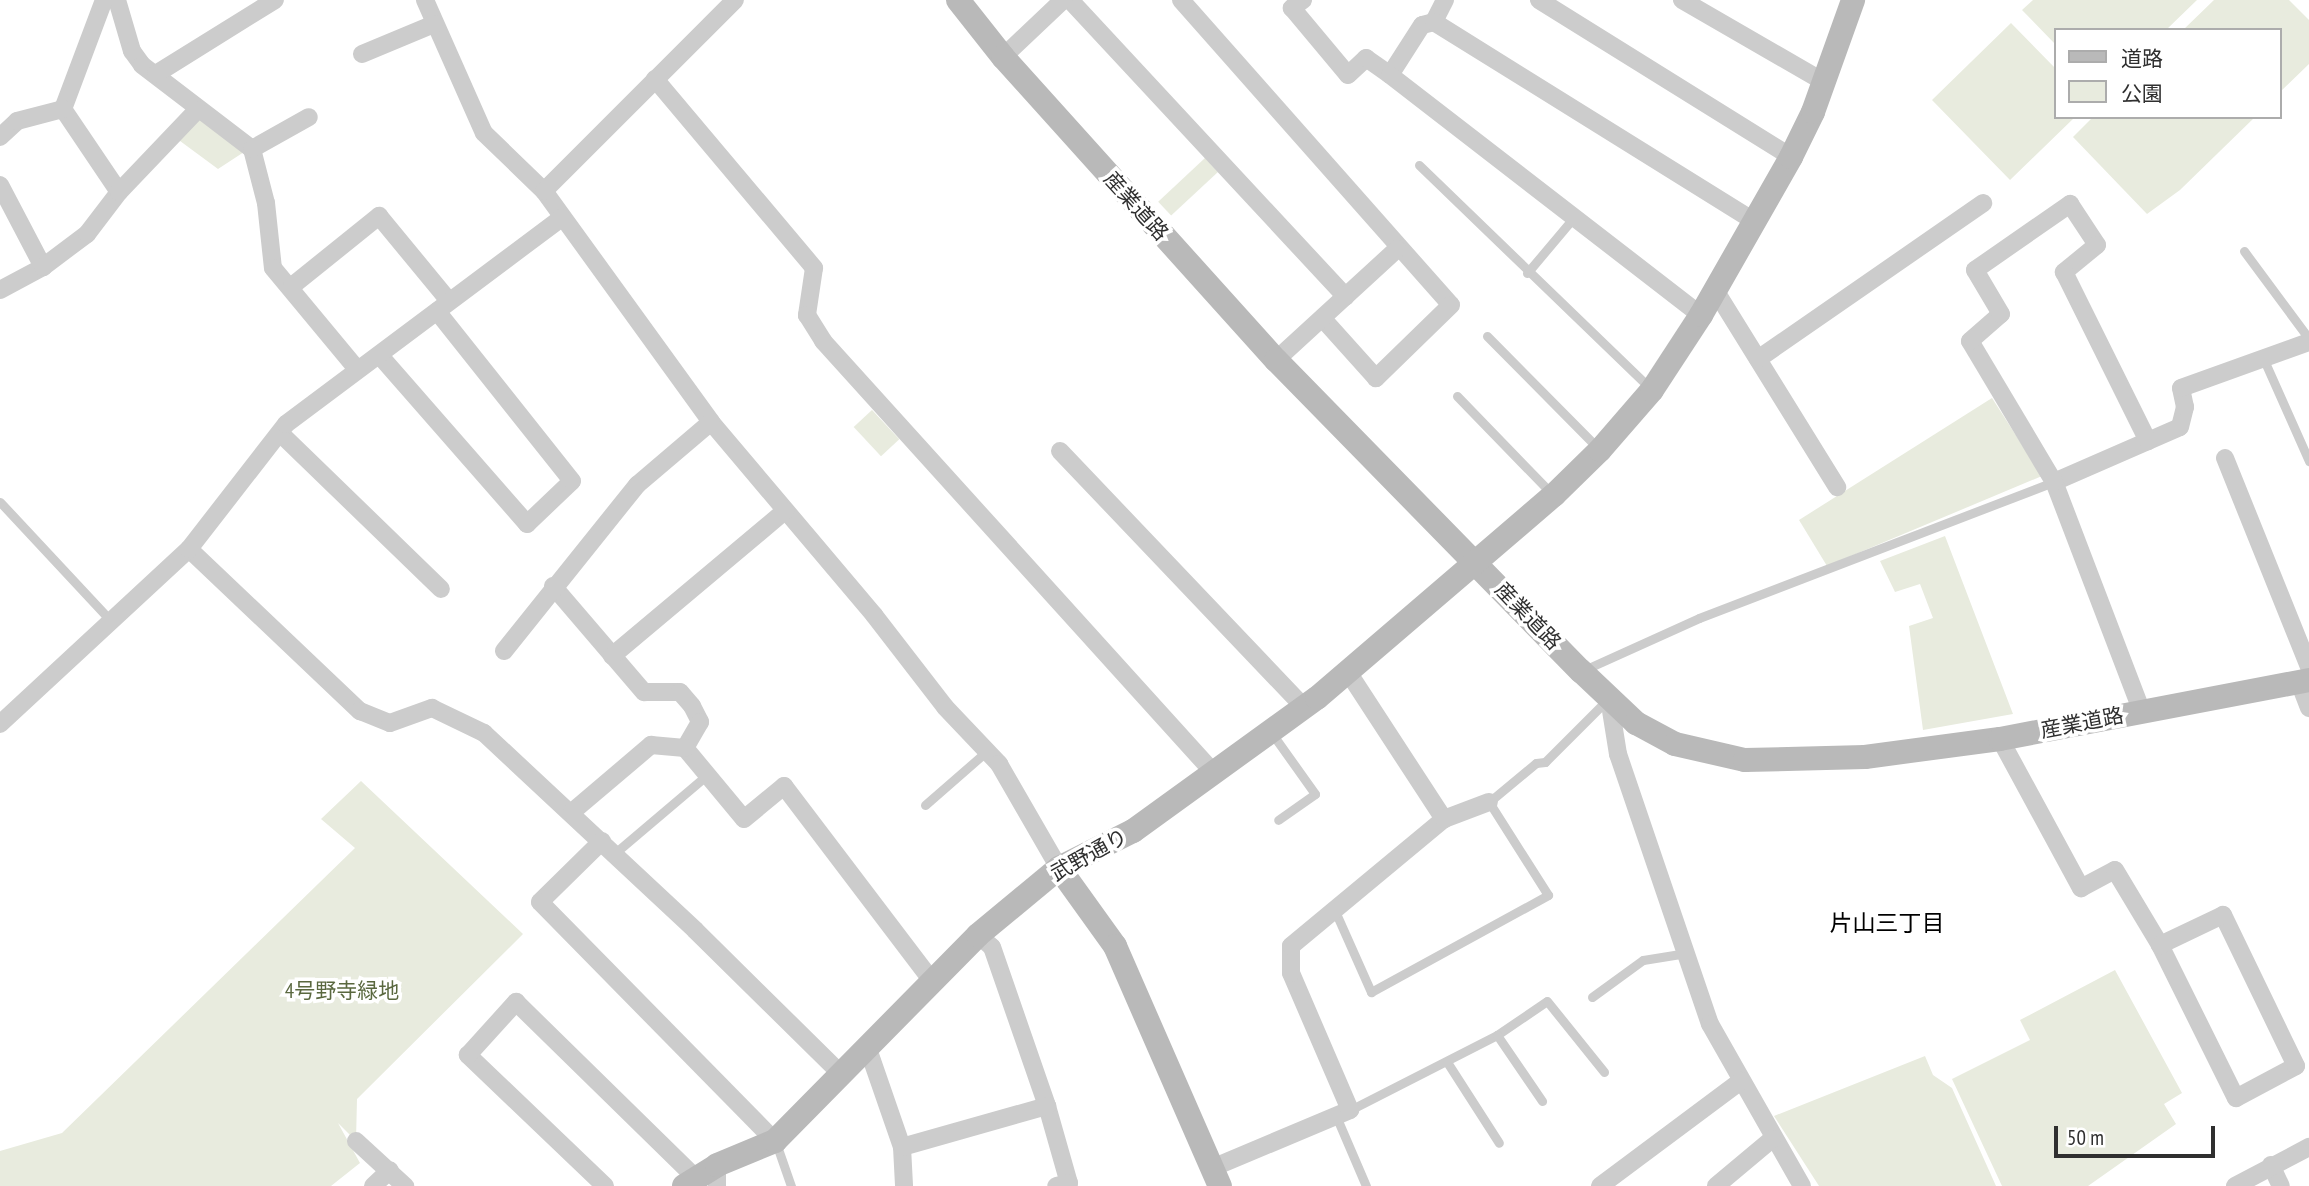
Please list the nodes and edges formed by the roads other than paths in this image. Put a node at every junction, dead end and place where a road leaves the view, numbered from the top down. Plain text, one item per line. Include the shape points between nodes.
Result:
1 (104, 0) edge
2 (117, 0) edge
3 (275, 0) edge
4 (425, 0) edge
5 (735, 0) edge
6 (957, 0) edge
7 (1063, 0) edge
8 (1070, 0) edge
9 (1181, 0) edge
10 (1303, 0) edge
11 (1445, 0) edge
12 (1539, 0) edge
13 (1682, 0) edge
14 (1853, 0) edge
15 (1434, 22) junction
16 (434, 24) junction
17 (362, 54) dead end
18 (1003, 57) junction
19 (156, 74) junction
20 (1390, 75) junction
21 (655, 79) junction
22 (1824, 82) junction
23 (63, 109) junction
24 (197, 110) junction
25 (309, 117) dead end
26 (0, 137) edge
27 (252, 149) junction
28 (1791, 157) junction
29 (1419, 165) dead end
30 (0, 185) edge
31 (544, 191) junction
32 (119, 192) junction
33 (1983, 203) dead end
34 (1575, 216) junction
35 (561, 218) junction
36 (1754, 222) junction
37 (1397, 248) junction
38 (2244, 251) dead end
39 (43, 267) junction
40 (1527, 273) junction
41 (292, 286) junction
42 (0, 290) edge
43 (1715, 290) junction
44 (1346, 297) junction
45 (443, 306) junction
46 (1701, 315) junction
47 (1323, 319) junction
48 (1486, 336) dead end
49 (2309, 340) edge
50 (381, 357) junction
51 (1758, 359) junction
52 (1276, 360) junction
53 (2264, 360) junction
54 (357, 369) junction
55 (1652, 390) junction
56 (1457, 396) dead end
57 (711, 422) junction
58 (280, 433) junction
59 (2148, 441) junction
60 (1060, 450) dead end
61 (1600, 450) junction
62 (2225, 458) dead end
63 (2309, 460) edge
64 (2054, 482) junction
65 (1837, 487) dead end
66 (1554, 495) junction
67 (0, 502) edge
68 (785, 511) junction
69 (189, 549) junction
70 (1474, 560) junction
71 (553, 586) junction
72 (441, 589) dead end
73 (111, 622) junction
74 (504, 651) dead end
75 (612, 656) junction
76 (1581, 671) junction
77 (1348, 672) junction
78 (2306, 677) edge
79 (1609, 698) junction
80 (1304, 707) junction
81 (2309, 708) edge
82 (2142, 712) junction
83 (0, 724) edge
84 (1270, 730) junction
85 (2000, 739) junction
86 (685, 748) junction
87 (988, 751) junction
88 (1213, 772) junction
89 (707, 775) junction
90 (1489, 802) junction
91 (925, 805) dead end
92 (572, 812) junction
93 (1444, 819) junction
94 (1278, 820) dead end
95 (609, 847) junction
96 (1059, 868) junction
97 (1335, 911) junction
98 (978, 935) junction
99 (2160, 945) junction
100 (1686, 953) junction
101 (931, 980) junction
102 (1591, 997) dead end
103 (1497, 1035) junction
104 (867, 1046) junction
105 (1447, 1062) junction
106 (2302, 1063) edge
107 (1604, 1072) dead end
108 (842, 1075) junction
109 (1741, 1082) junction
110 (1542, 1101) dead end
111 (1047, 1106) junction
112 (1343, 1113) junction
113 (1772, 1139) junction
114 (356, 1141) dead end
115 (775, 1141) junction
116 (1499, 1143) dead end
117 (902, 1146) junction
118 (2309, 1147) edge
119 (2271, 1165) junction
120 (390, 1171) junction
121 (1216, 1177) edge
122 (703, 1179) edge
123 (373, 1186) edge
124 (405, 1186) edge
125 (605, 1186) edge
126 (791, 1186) edge
127 (904, 1186) edge
128 (1056, 1186) edge
129 (1366, 1186) edge
130 (1600, 1186) edge
131 (1716, 1186) edge
132 (1802, 1186) edge
133 (2235, 1186) edge
134 (2281, 1186) edge

1 - 23 street
2 - 19 street via 132,51
3 - 19 street
4 - 16 street
5 - 21 street
6 - 18 street, 産業道路
7 - 18 street
8 - 44 street
9 - 37 street
10 - 20 street via 1292,8 1348,75 1366,58
11 - 15 street
12 - 28 street
13 - 22 street
14 - 22 street, 武野通り
15 - 20 street via 1422,25
15 - 36 street
16 - 17 street
16 - 31 street via 484,133
18 - 52 street, 産業道路
19 - 24 street
20 - 34 street
21 - 31 street
21 - 88 street via 814,268 807,315 822,341
22 - 28 street, 武野通り
23 - 26 street via 17,121
23 - 32 street
24 - 27 street
24 - 32 street
25 - 27 street
27 - 41 street via 266,204 273,268
28 - 36 street, 武野通り
29 - 40 lane
30 - 39 street
31 - 35 street
32 - 39 street via 87,234
33 - 51 street
34 - 40 lane
34 - 46 street
35 - 45 street
35 - 57 street
36 - 43 street, 武野通り
37 - 44 street
37 - 47 street via 1451,305 1376,378
38 - 49 lane
39 - 42 street
40 - 55 lane
41 - 45 street via 379,216
41 - 54 street
43 - 46 street, 武野通り
43 - 51 street
44 - 47 street
45 - 50 street
45 - 50 street via 572,481 527,524
46 - 55 street, 武野通り
47 - 52 street
48 - 61 lane
49 - 53 street
50 - 54 street
51 - 65 street
52 - 70 street, 産業道路
53 - 59 street via 2181,388 2185,407 2180,427
53 - 63 lane
54 - 58 street
55 - 61 street, 武野通り
56 - 66 lane
57 - 68 street
57 - 71 street via 637,485
58 - 69 street
58 - 72 street
59 - 64 street
59 - 64 street via 2064,272 2096,245 2070,204 1975,270 2001,313 1970,341
60 - 80 street
61 - 66 street, 武野通り
62 - 78 street
64 - 76 lane via 1699,618
64 - 82 street
66 - 70 street, 武野通り
67 - 73 lane
68 - 75 street
68 - 87 street via 945,707
69 - 73 street
69 - 92 street via 360,710 390,723 432,708 464,721 484,733
70 - 76 street, 産業道路
70 - 77 street, 武野通り
71 - 74 street
71 - 75 street
73 - 83 street
75 - 86 street via 644,692 680,692 692,706 699,722
76 - 79 street, 産業道路
77 - 80 street, 武野通り
77 - 93 street
78 - 81 street
78 - 82 street, 産業道路
79 - 85 street, 産業道路 via 1636,723 1675,744 1745,760 1866,757
79 - 90 lane via 1545,762 1536,763
79 - 100 street via 1618,754
80 - 84 street, 武野通り
82 - 85 street, 産業道路
84 - 88 street, 武野通り
84 - 94 lane via 1315,794
85 - 99 street via 2081,888 2115,870
86 - 89 street
86 - 92 street via 651,745
87 - 91 lane
87 - 96 street
88 - 96 street, 武野通り via 1133,831
89 - 95 lane
89 - 101 street via 744,819 784,786
90 - 93 street
90 - 97 lane via 1548,895 1371,992
92 - 95 street
93 - 97 street
95 - 108 street
95 - 115 street via 540,902
96 - 98 street, 武野通り
96 - 121 street via 1115,946
97 - 112 street via 1291,946 1292,973
98 - 101 street, 武野通り
98 - 111 street via 992,947
99 - 106 street via 2223,915
99 - 106 street via 2236,1098
100 - 102 lane via 1643,960
100 - 109 street via 1710,1024
101 - 104 street, 武野通り
103 - 105 lane
103 - 107 lane via 1547,1001
103 - 110 lane
104 - 108 street, 武野通り
104 - 117 street
105 - 112 lane
105 - 116 lane
108 - 115 street, 武野通り
109 - 113 street
109 - 130 street
111 - 117 street
111 - 128 street via 1069,1183
112 - 121 street
112 - 129 lane
113 - 131 street
113 - 132 street
114 - 120 street
115 - 122 street, 武野通り
115 - 126 lane
117 - 127 street
118 - 119 street
119 - 133 street
119 - 134 street
120 - 123 street
120 - 124 street
122 - 125 street via 516,1002 468,1055

